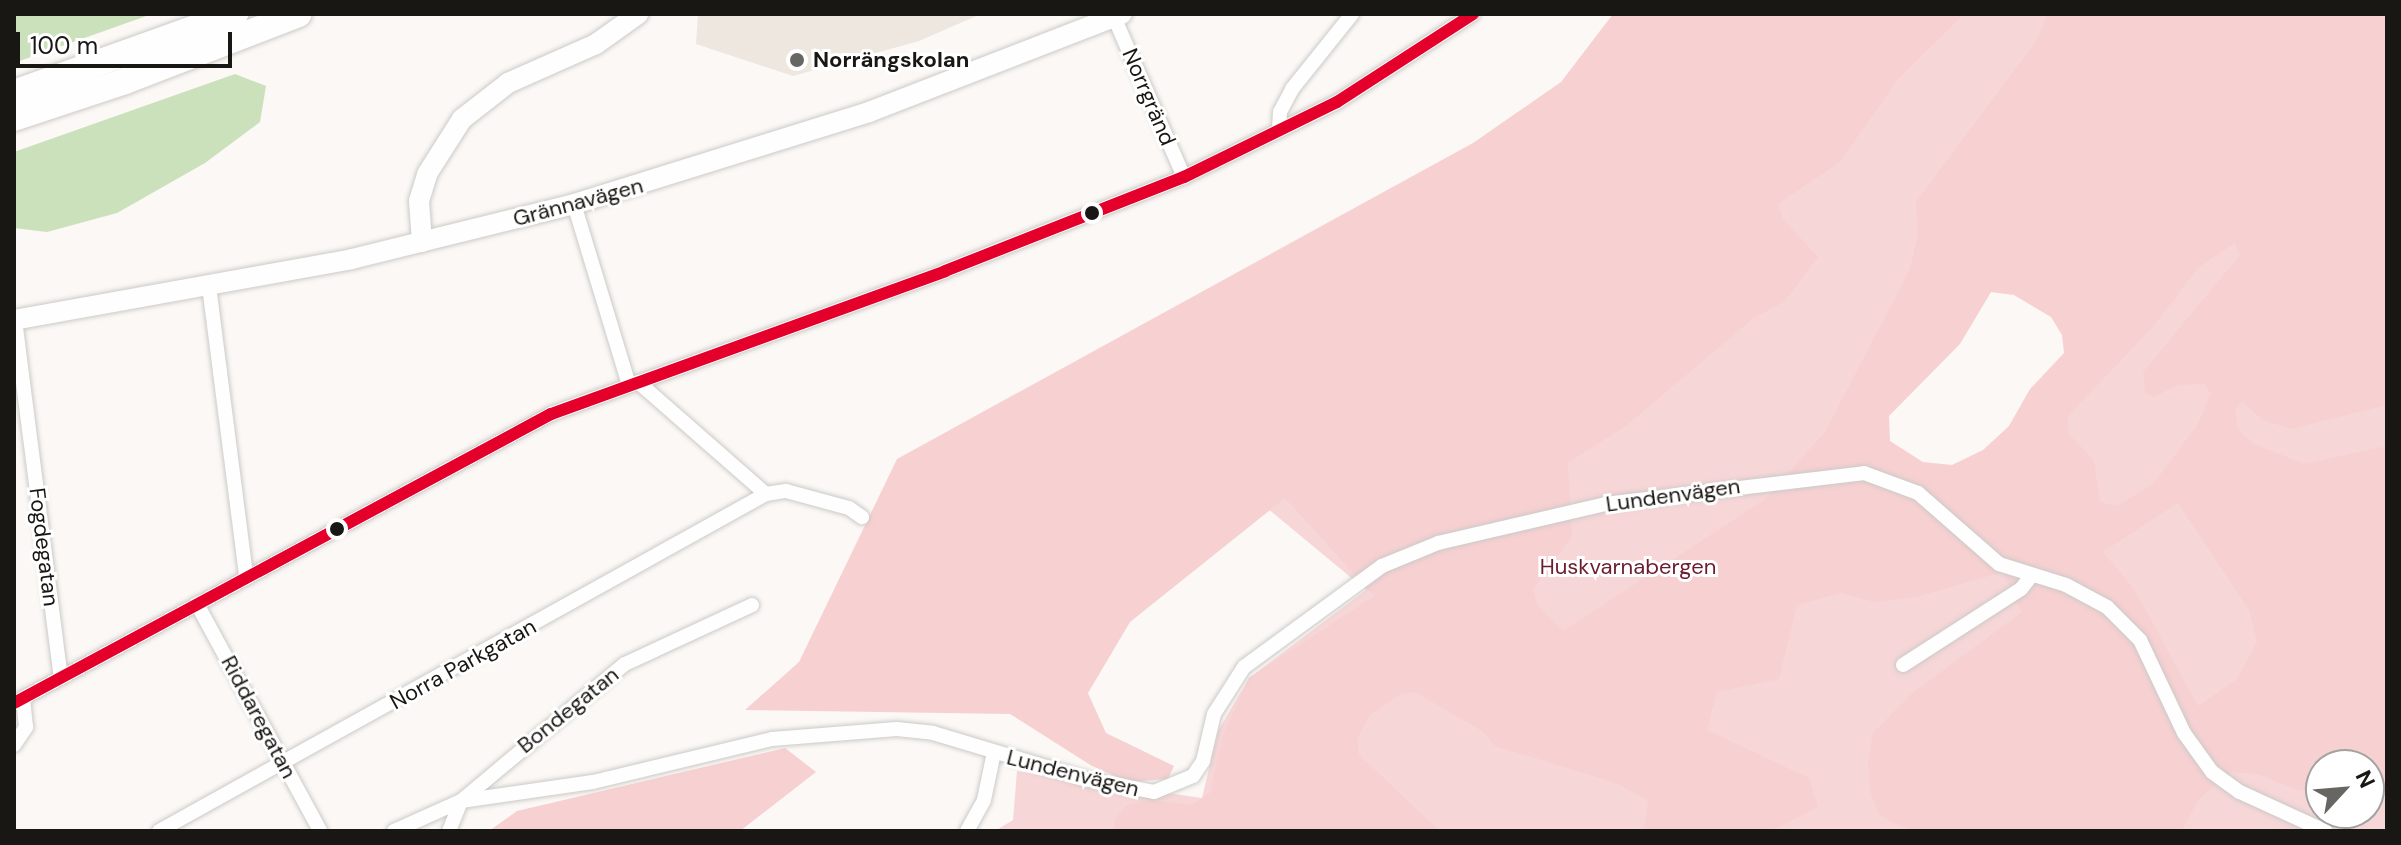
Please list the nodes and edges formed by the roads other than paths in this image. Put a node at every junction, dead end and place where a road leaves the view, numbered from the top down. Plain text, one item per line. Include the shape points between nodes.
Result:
1 (235, 14) edge
2 (299, 14) edge
3 (638, 14) edge
4 (1352, 14) edge
5 (1473, 14) edge
6 (1118, 16) edge
7 (14, 93) edge
8 (14, 118) edge
9 (1279, 130) junction
10 (1184, 177) junction
11 (574, 204) junction
12 (422, 242) junction
13 (209, 286) junction
14 (14, 320) edge
15 (634, 383) junction
16 (766, 494) junction
17 (862, 517) dead end
18 (246, 576) junction
19 (2031, 576) junction
20 (197, 604) junction
21 (752, 605) dead end
22 (1903, 665) dead end
23 (61, 678) junction
24 (19, 700) edge
25 (14, 745) edge
26 (994, 752) junction
27 (283, 762) junction
28 (461, 801) junction
29 (159, 831) edge
30 (320, 831) edge
31 (394, 831) edge
32 (449, 831) edge
33 (967, 831) edge
34 (2325, 831) edge

1 - 7 highway
2 - 8 highway
3 - 12 main road via 596,44 508,83 462,119 427,174 419,201
4 - 9 street via 1292,89 1280,112
5 - 9 street via 1337,102
6 - 10 street, Norrgränd
6 - 11 main road, Grännavägen via 869,112
9 - 10 street
10 - 15 street
11 - 12 main road, Grännavägen
11 - 15 street
12 - 13 main road, Grännavägen
13 - 14 main road, Grännavägen
13 - 18 street
14 - 23 street, Fogdegatan
15 - 16 street
15 - 18 street via 486,446
16 - 17 street via 786,491 849,508
16 - 27 street, Norra Parkgatan
18 - 20 street
19 - 22 street via 2021,589
19 - 26 street, Lundenvägen via 1984,554 1918,493 1864,473 1605,504 1438,543 1382,566 1244,667 1214,714 1203,761 1178,786 1138,792
19 - 34 street, Lundenvägen via 2087,594 2128,625 2149,655 2184,733 2212,772 2251,798
20 - 23 street
20 - 27 street, Riddaregatan
21 - 28 street, Bondegatan via 625,664
23 - 24 street
24 - 25 street via 26,727
26 - 28 street, Lundenvägen via 933,733 843,731 772,739 593,782
26 - 33 street, Lundenvägen via 984,800
27 - 29 street, Norra Parkgatan
27 - 30 street, Riddaregatan
28 - 31 street, Bondegatan
28 - 32 street

